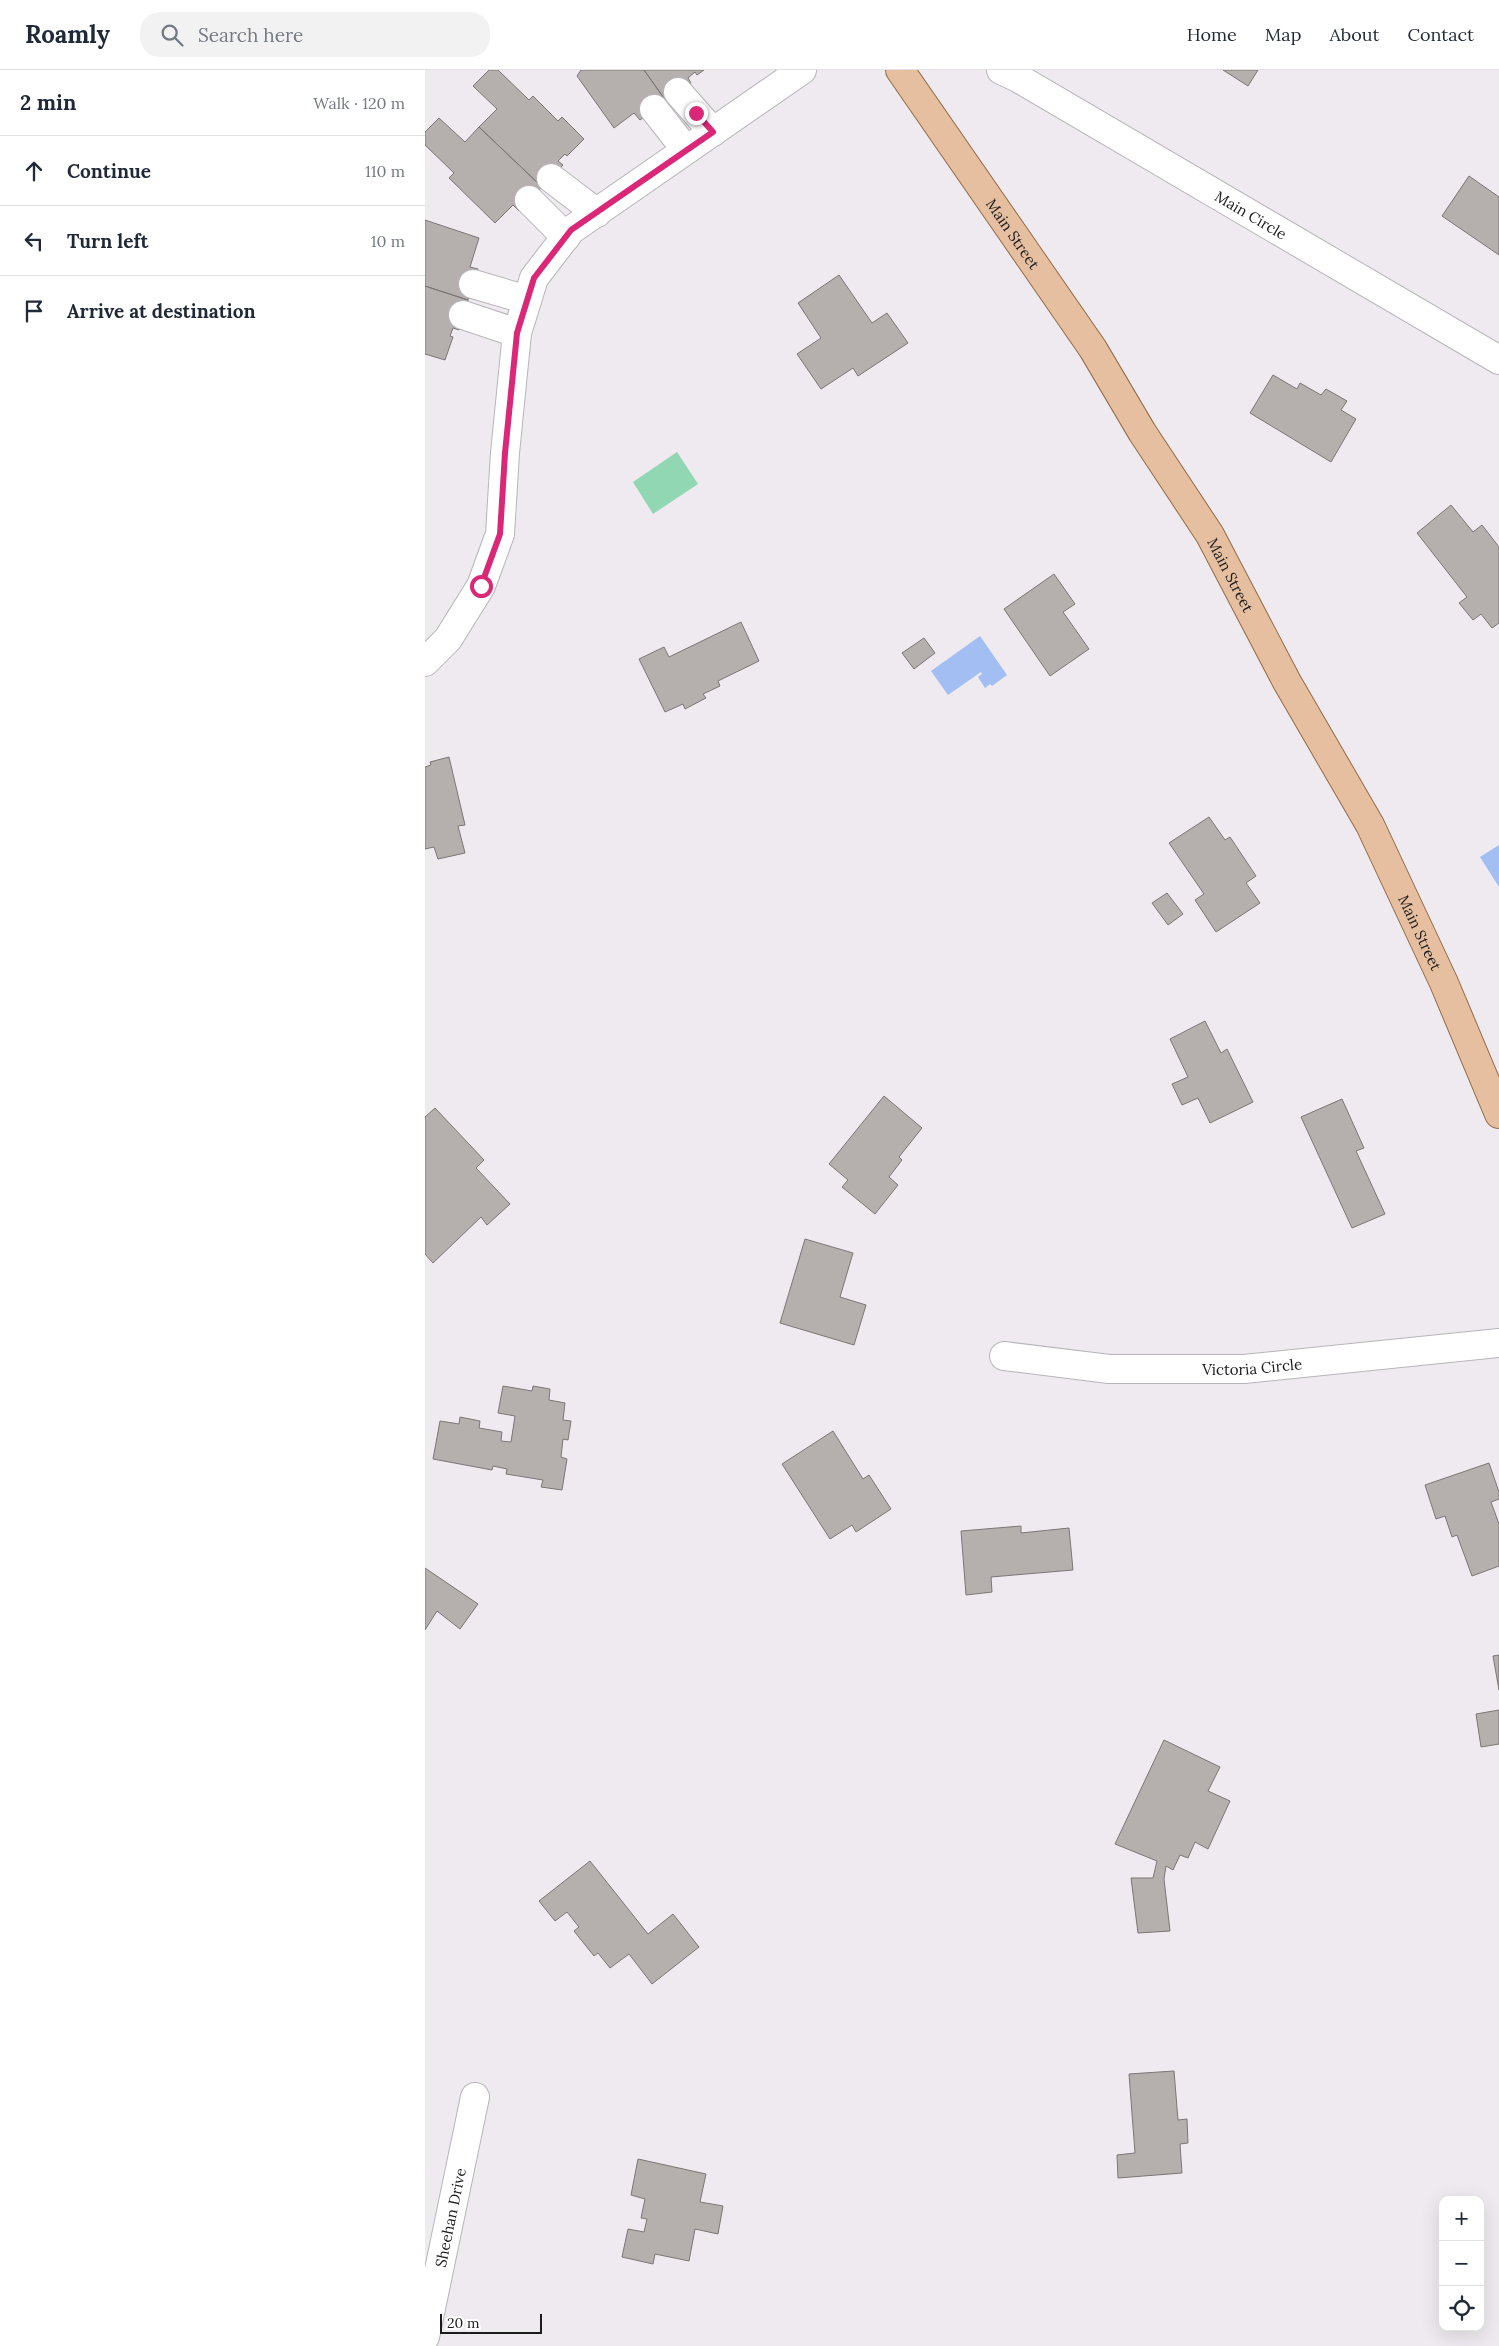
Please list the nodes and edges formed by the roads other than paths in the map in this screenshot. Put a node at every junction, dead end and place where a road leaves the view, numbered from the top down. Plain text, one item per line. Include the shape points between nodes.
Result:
1 (802, 70) edge
2 (900, 70) edge
3 (1001, 70) edge
4 (679, 92) dead end
5 (654, 109) dead end
6 (713, 132) junction
7 (686, 150) junction
8 (551, 178) dead end
9 (529, 200) dead end
10 (597, 212) junction
11 (566, 237) junction
12 (473, 284) dead end
13 (527, 300) junction
14 (463, 315) dead end
15 (517, 333) junction
16 (1499, 360) edge
17 (425, 662) edge
18 (1499, 1114) edge
19 (1499, 1343) edge
20 (1004, 1356) dead end
21 (475, 2097) dead end
22 (425, 2337) edge

1 - 6 street
2 - 18 main road, Main Street via 1093,349 1142,432 1210,535 1287,682 1370,825 1444,984
3 - 16 street, Main Circle
4 - 6 street
5 - 7 street
6 - 7 street
7 - 10 street
8 - 10 street
9 - 11 street
10 - 11 street
11 - 13 street via 534,278
12 - 13 street
13 - 15 street
14 - 15 street
15 - 17 street via 500,534 481,586 448,639
19 - 20 street, Victoria Circle via 1244,1369 1109,1369
21 - 22 street, Sheehan Drive

